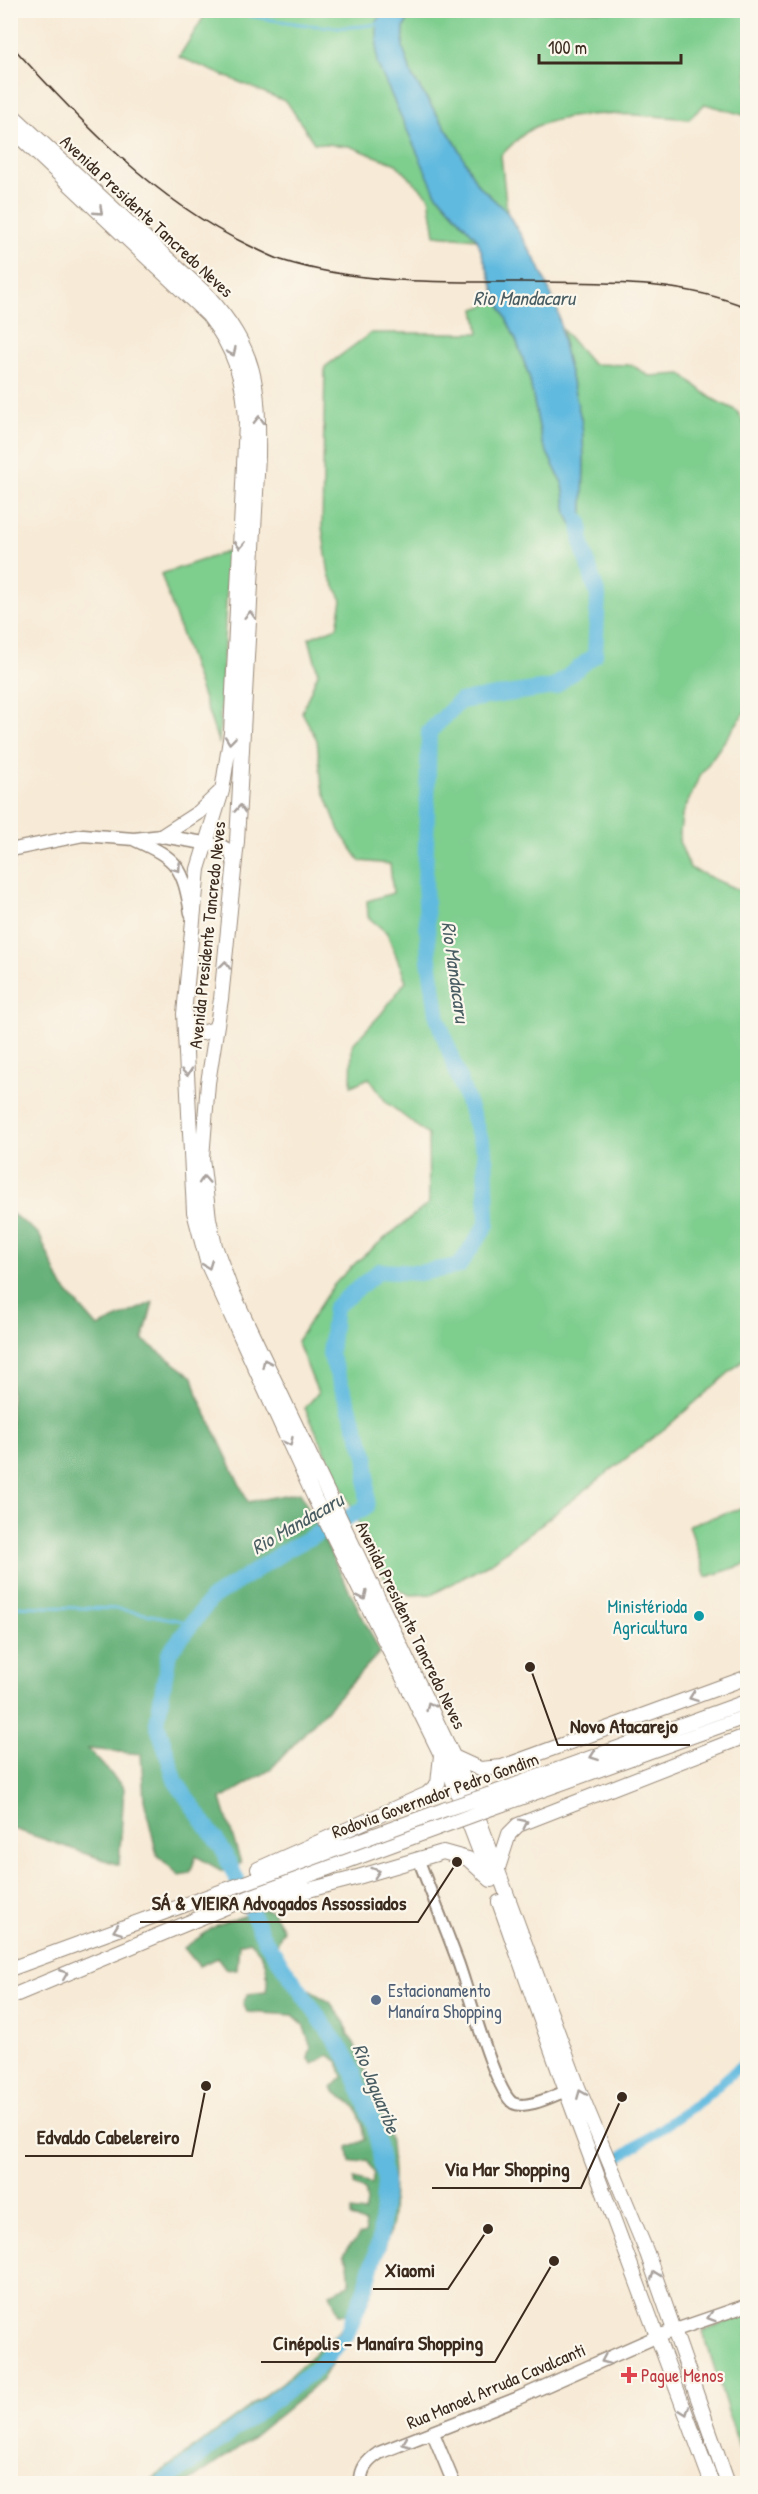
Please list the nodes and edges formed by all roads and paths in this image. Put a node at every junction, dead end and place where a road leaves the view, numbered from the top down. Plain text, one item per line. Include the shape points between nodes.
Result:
1 (10, 113) edge
2 (10, 128) edge
3 (222, 791) junction
4 (162, 836) junction
5 (134, 839) junction
6 (206, 841) junction
7 (10, 850) edge
8 (235, 868) junction
9 (192, 918) junction
10 (184, 1014) junction
11 (217, 1023) junction
12 (321, 1495) junction
13 (342, 1540) junction
14 (747, 1677) edge
15 (747, 1701) edge
16 (747, 1716) edge
17 (747, 1735) edge
18 (441, 1755) junction
19 (456, 1758) junction
20 (490, 1801) junction
21 (469, 1805) junction
22 (418, 1858) junction
23 (494, 1875) junction
24 (245, 1880) junction
25 (253, 1899) junction
26 (10, 1969) edge
27 (10, 1997) edge
28 (566, 2091) junction
29 (747, 2305) edge
30 (675, 2330) junction
31 (658, 2336) junction
32 (433, 2433) junction
33 (361, 2482) edge
34 (454, 2484) edge
35 (712, 2484) edge
36 (728, 2484) edge

8 -> 1 main road, Avenida Presidente Tancredo Neves via 258,456 259,405 250,361 232,324 207,295
2 -> 3 main road, Avenida Presidente Tancredo Neves via 190,297 222,333 237,362 246,423 231,734
3 - 4 main road
3 - 6 main road, Avenida Presidente Tancredo Neves
4 - 5 main road
4 - 6 main road
5 - 7 main road via 83,835
5 -> 9 main road via 164,853 176,865 186,885
6 - 8 main road via 227,848
6 - 9 main road, Avenida Presidente Tancredo Neves
11 -> 8 main road, Avenida Presidente Tancredo Neves
9 - 10 main road, Avenida Presidente Tancredo Neves
10 - 11 main road via 202,1033 210,1032
10 -> 12 main road, Avenida Presidente Tancredo Neves via 191,1179 201,1245
12 -> 11 main road, Avenida Presidente Tancredo Neves via 230,1287 213,1237 202,1158
12 - 13 main road, Avenida Presidente Tancredo Neves
13 -> 18 main road, Avenida Presidente Tancredo Neves
19 -> 13 main road, Avenida Presidente Tancredo Neves
14 -> 19 main road via 502,1767 480,1769
15 -> 20 main road, Rodovia Governador Pedro Gondim
16 - 20 main road, Rodovia Governador Pedro Gondim
23 -> 17 main road via 509,1834 518,1825
18 - 21 main road, Avenida Presidente Tancredo Neves
18 - 24 main road via 438,1784 427,1794
19 - 21 main road, Avenida Presidente Tancredo Neves
20 - 24 main road, Rodovia Governador Pedro Gondim, bridge via 446,1809
20 - 25 main road, Rodovia Governador Pedro Gondim, bridge via 451,1823
21 - 23 main road
22 - 23 main road via 452,1852
25 -> 22 main road via 351,1879
22 - 28 street via 500,2084 511,2102 528,2104
23 - 28 main road
30 -> 23 main road
24 -> 26 main road
27 -> 25 main road
28 - 31 main road
29 -> 30 main road, Rua Manoel Arruda Cavalcanti
30 - 31 main road, Rua Manoel Arruda Cavalcanti
30 - 36 main road
31 -> 32 main road, Rua Manoel Arruda Cavalcanti
31 -> 35 main road
32 -> 33 main road, Rua Manoel Arruda Cavalcanti via 373,2457 366,2464
32 - 34 main road

